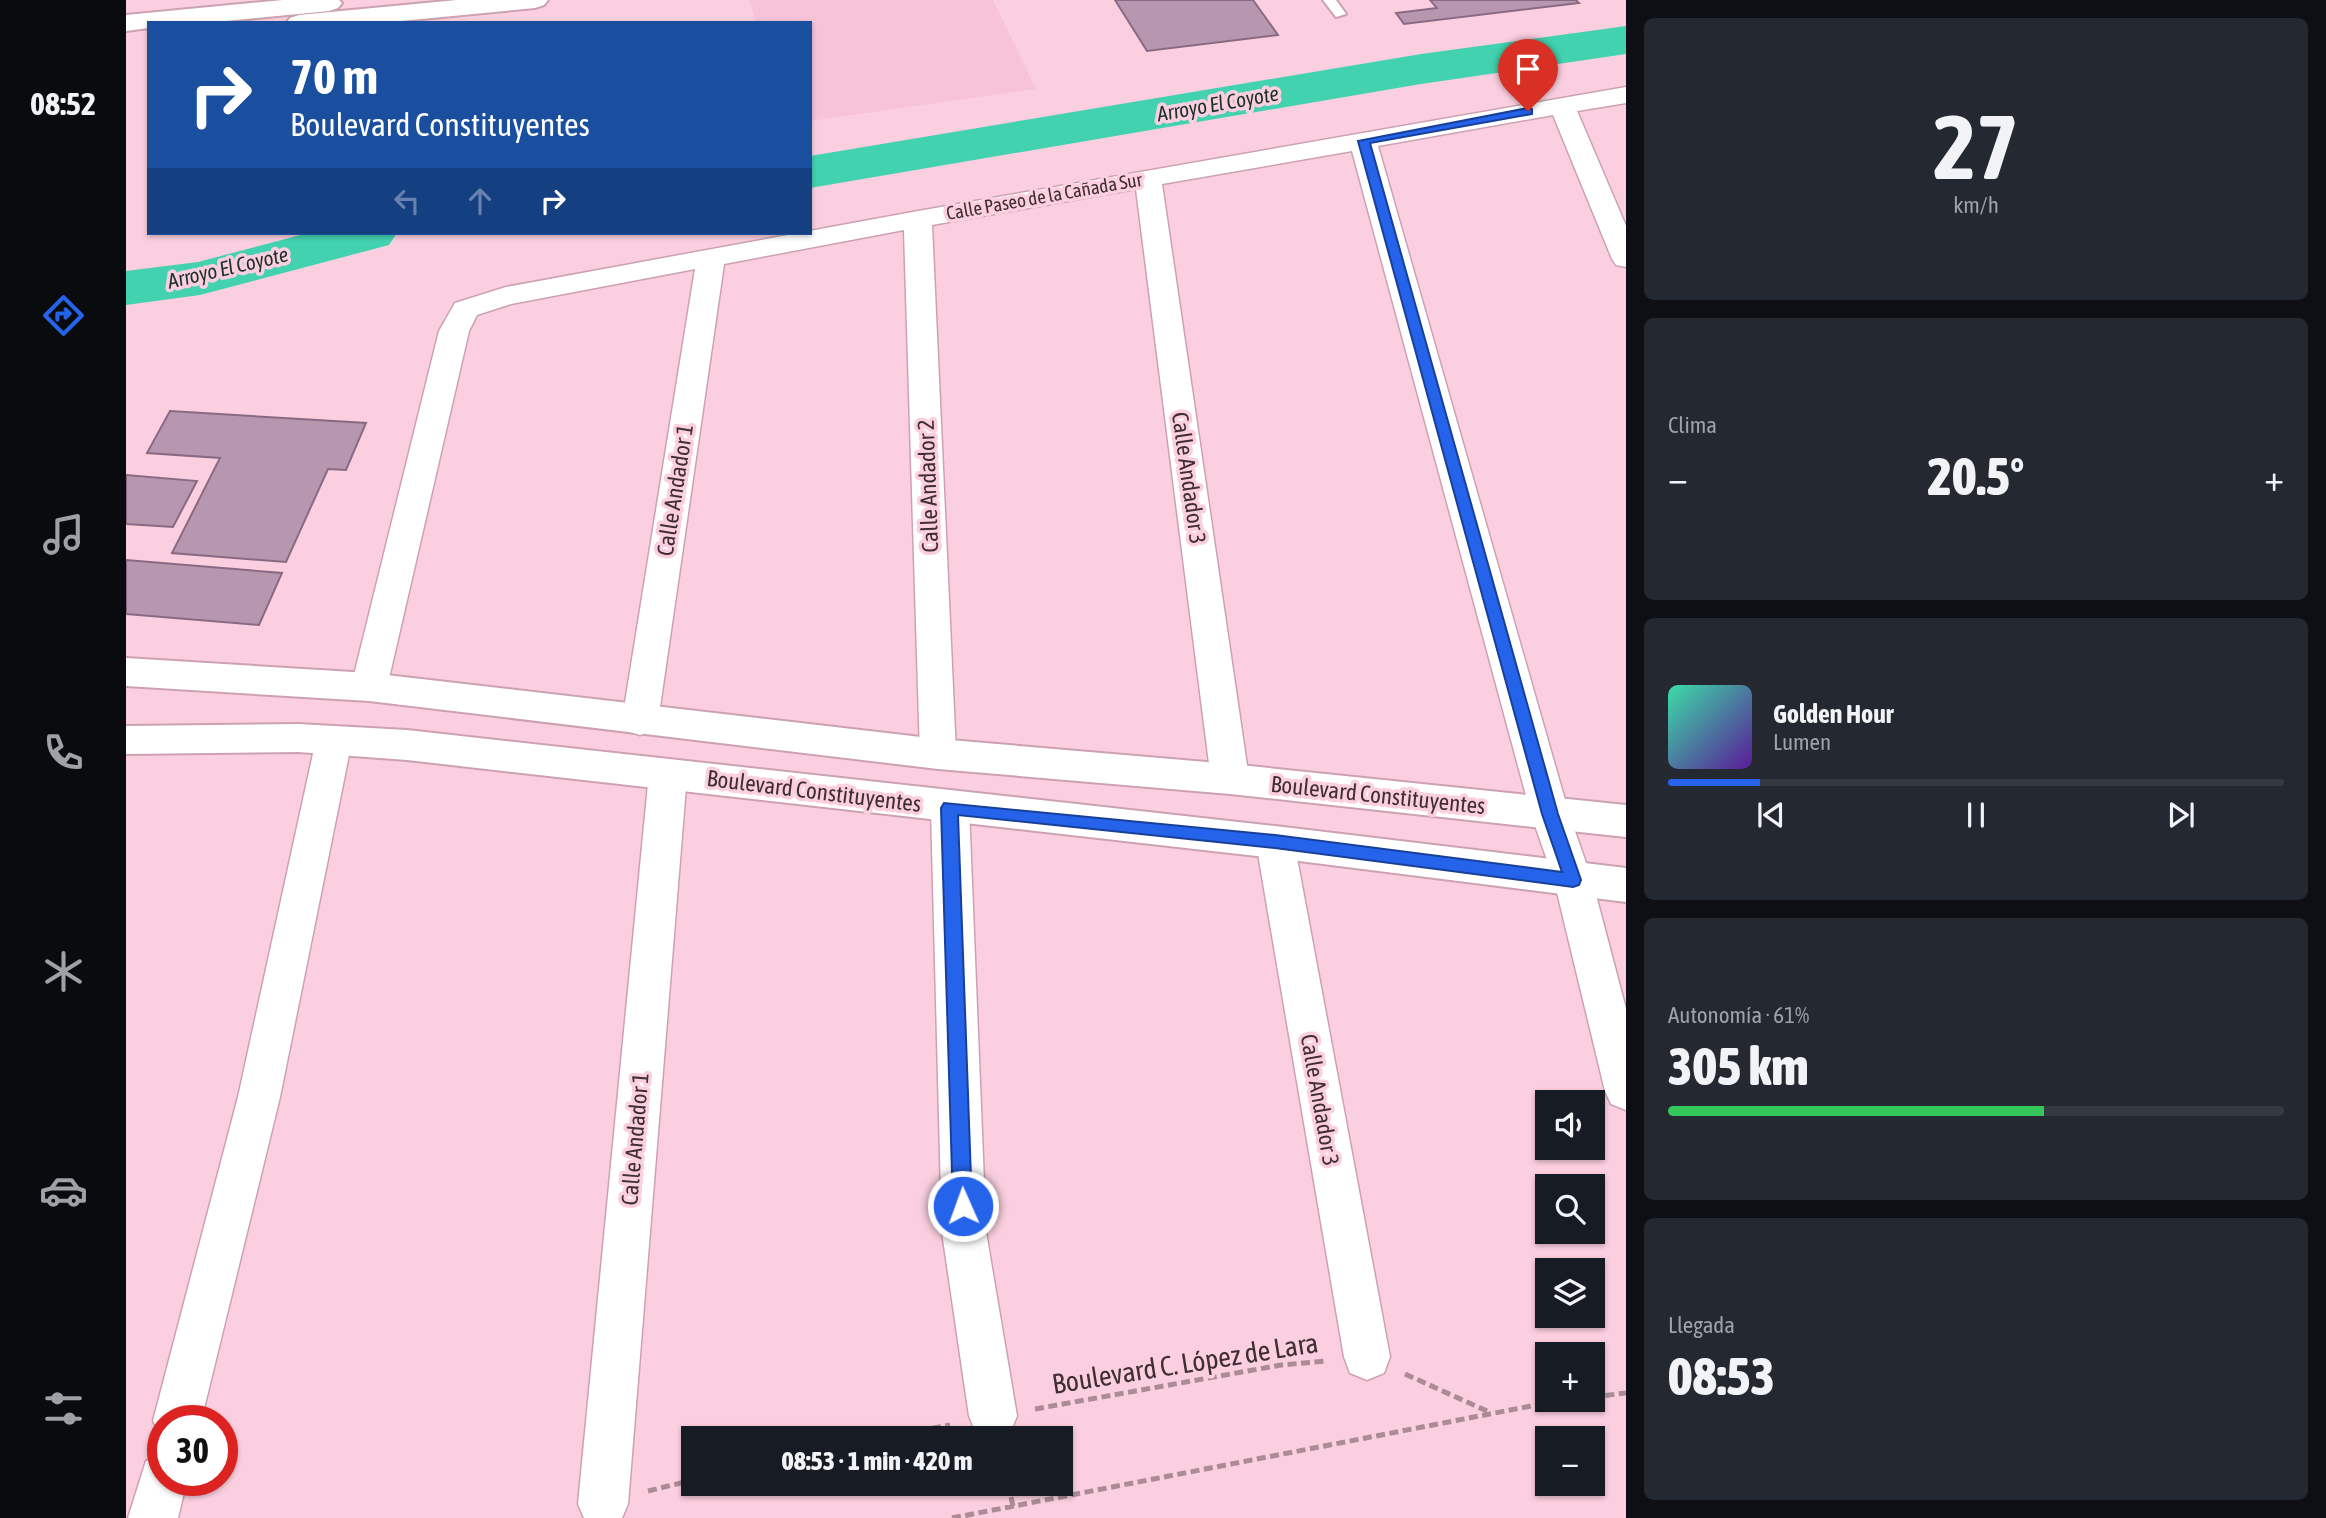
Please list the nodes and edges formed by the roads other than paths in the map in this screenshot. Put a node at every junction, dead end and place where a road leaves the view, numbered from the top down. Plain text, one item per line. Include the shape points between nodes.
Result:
1 (359, 0) edge
2 (535, 0) edge
3 (1329, 0) edge
4 (1340, 14) dead end
5 (320, 21) edge
6 (126, 23) edge
7 (147, 37) edge
8 (126, 39) edge
9 (1626, 95) edge
10 (1562, 105) junction
11 (1363, 141) junction
12 (1148, 178) junction
13 (918, 219) junction
14 (711, 258) junction
15 (1626, 259) edge
16 (126, 672) edge
17 (369, 687) junction
18 (640, 721) junction
19 (126, 740) edge
20 (334, 740) junction
21 (938, 754) junction
22 (668, 774) junction
23 (1230, 779) junction
24 (950, 808) junction
25 (1550, 814) junction
26 (1626, 821) edge
27 (1275, 842) junction
28 (1573, 880) junction
29 (1626, 885) edge
30 (1626, 1091) edge
31 (1367, 1357) road end
32 (181, 1405) edge
33 (993, 1416) road end
34 (158, 1496) edge
35 (603, 1504) dead end
36 (153, 1518) edge

1 - 6 street
2 - 5 street
3 - 4 lane
7 - 8 street
9 - 10 street, Calle Paseo de la Cañada Sur
10 - 11 street, Calle Paseo de la Cañada Sur
10 - 15 street
11 - 12 street, Calle Paseo de la Cañada Sur
11 - 25 street
12 - 13 street, Calle Paseo de la Cañada Sur
12 - 23 street, Calle Andador 3
13 - 14 street, Calle Paseo de la Cañada Sur
13 - 21 street, Calle Andador 2
14 - 17 street, Calle Paseo de la Cañada Sur via 506,296 465,309 454,331
14 - 18 street, Calle Andador 1
16 - 17 street, Boulevard Constituyentes
17 - 18 street, Boulevard Constituyentes
18 - 21 street, Boulevard Constituyentes
19 - 20 street, Boulevard Constituyentes
20 - 22 street, Boulevard Constituyentes
20 - 32 street via 259,1097
21 - 23 street, Boulevard Constituyentes
22 - 24 street, Boulevard Constituyentes
22 - 35 street, Calle Andador 1
23 - 25 street, Boulevard Constituyentes
24 - 27 street, Boulevard Constituyentes
24 - 33 street via 964,1232
25 - 26 street, Boulevard Constituyentes
25 - 28 street
27 - 28 street, Boulevard Constituyentes
27 - 31 street, Calle Andador 3
28 - 29 street, Boulevard Constituyentes
28 - 30 street
34 - 36 street

